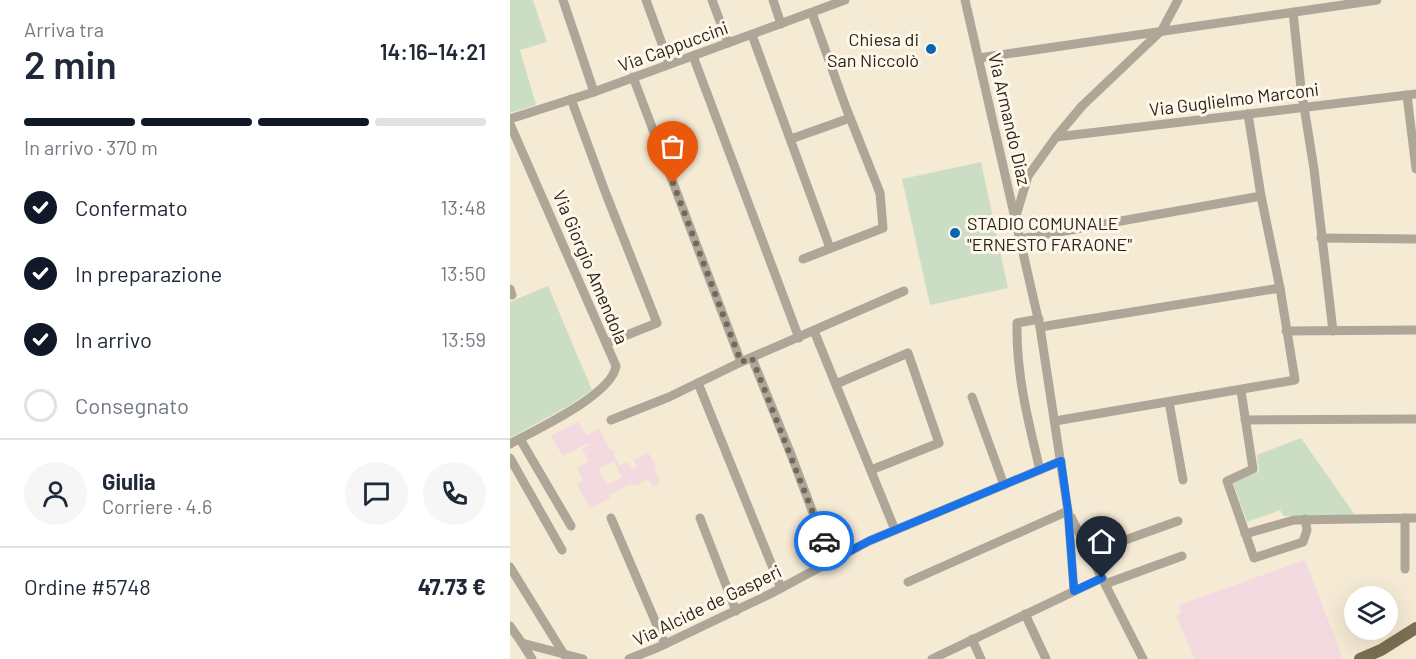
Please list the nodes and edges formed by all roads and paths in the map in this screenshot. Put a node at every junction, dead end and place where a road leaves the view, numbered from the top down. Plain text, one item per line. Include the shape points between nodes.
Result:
1 (563, 0) edge
2 (646, 0) edge
3 (712, 0) edge
4 (773, 0) edge
5 (845, 0) edge
6 (966, 0) edge
7 (1178, 0) edge
8 (1377, 0) edge
9 (1293, 12) junction
10 (812, 13) junction
11 (781, 24) junction
12 (1162, 30) junction
13 (752, 35) junction
14 (728, 43) junction
15 (693, 56) junction
16 (980, 58) junction
17 (669, 63) junction
18 (633, 77) junction
19 (594, 92) junction
20 (1412, 94) edge
21 (571, 99) junction
22 (1305, 107) junction
23 (1248, 114) junction
24 (850, 118) junction
25 (510, 119) edge
26 (510, 124) edge
27 (1056, 137) junction
28 (791, 139) junction
29 (1416, 169) edge
30 (1261, 196) junction
31 (1016, 218) junction
32 (1321, 238) junction
33 (1020, 239) junction
34 (1416, 239) edge
35 (830, 248) junction
36 (803, 259) dead end
37 (1280, 288) junction
38 (904, 291) dead end
39 (1040, 323) junction
40 (1416, 330) edge
41 (814, 331) junction
42 (1286, 331) junction
43 (1333, 331) junction
44 (799, 338) junction
45 (607, 343) junction
46 (752, 358) junction
47 (741, 362) junction
48 (698, 383) junction
49 (836, 384) junction
50 (1241, 391) junction
51 (972, 397) dead end
52 (1169, 402) junction
53 (1416, 419) edge
54 (611, 420) dead end
55 (1245, 420) junction
56 (1055, 421) junction
57 (520, 439) junction
58 (510, 444) edge
59 (510, 458) edge
60 (1061, 461) junction
61 (871, 470) junction
62 (1040, 470) junction
63 (1183, 480) dead end
64 (1004, 485) junction
65 (1068, 511) junction
66 (611, 518) dead end
67 (700, 518) dead end
68 (1405, 518) junction
69 (1416, 518) edge
70 (1305, 519) junction
71 (1178, 521) dead end
72 (571, 526) dead end
73 (895, 530) junction
74 (1245, 534) junction
75 (1071, 547) junction
76 (1088, 549) junction
77 (562, 550) dead end
78 (1182, 556) dead end
79 (831, 561) junction
80 (510, 567) edge
81 (1405, 569) dead end
82 (1104, 581) junction
83 (908, 582) dead end
84 (781, 588) junction
85 (1074, 591) junction
86 (736, 611) junction
87 (1024, 614) junction
88 (510, 626) edge
89 (1416, 628) edge
90 (972, 639) junction
91 (522, 643) junction
92 (665, 645) junction
93 (566, 656) junction
94 (532, 659) edge
95 (583, 659) edge
96 (629, 659) edge
97 (932, 659) edge
98 (981, 659) edge
99 (1046, 659) edge
100 (1143, 659) edge
101 (1360, 659) edge

1 - 19 street
2 - 17 street
3 - 14 street
4 - 11 street
5 - 10 street, Via Cappuccini
6 - 16 street, Via Armando Diaz
7 - 12 street
8 - 9 street
9 - 12 street
9 - 22 street
10 - 11 street, Via Cappuccini
10 - 24 street
11 - 13 street, Via Cappuccini
12 - 16 street
12 - 27 street via 1082,106
13 - 14 street, Via Cappuccini
13 - 28 street
14 - 15 street, Via Cappuccini
15 - 17 street, Via Cappuccini
15 - 44 street
16 - 31 street, Via Armando Diaz
17 - 18 street, Via Cappuccini
18 - 19 street, Via Cappuccini
18 - 47 street
19 - 21 street, Via Cappuccini
20 - 22 street, Via Guglielmo Marconi
20 - 29 street
21 - 25 street, Via Cappuccini
21 - 45 street via 657,324
22 - 23 street, Via Guglielmo Marconi
22 - 32 street
23 - 27 street, Via Guglielmo Marconi
23 - 30 street
24 - 28 street
24 - 35 street via 880,193 883,228
26 - 45 street, Via Giorgio Amendola
27 - 31 street via 1028,176
28 - 35 street
30 - 33 street
30 - 37 street
31 - 33 street, Via Armando Diaz
32 - 34 street
32 - 43 street
33 - 39 street, Via Armando Diaz
35 - 36 street
37 - 39 street
37 - 42 street
38 - 41 street
39 - 56 street, Via Armando Diaz
39 - 62 street via 1017,324 1017,349 1024,402
40 - 43 street
41 - 44 street
41 - 49 street
42 - 43 street
42 - 50 street via 1295,380
44 - 46 street
45 - 57 street, Via Giorgio Amendola via 616,366 612,378 574,408
46 - 47 street
46 - 79 street
47 - 48 street
48 - 54 street
48 - 84 street
49 - 61 street
49 - 61 street via 908,353 939,443
50 - 52 street
50 - 55 street
51 - 64 street
52 - 56 street
52 - 63 street
53 - 55 street
55 - 74 street via 1253,469 1227,481
56 - 60 street, Via Armando Diaz
57 - 58 street, Via Giorgio Amendola
57 - 72 street
59 - 77 street
60 - 62 street, Via Alcide de Gasperi
60 - 65 street, Via Armando Diaz
61 - 73 street
62 - 64 street, Via Alcide de Gasperi
64 - 73 street, Via Alcide de Gasperi
65 - 75 street, Via Armando Diaz
65 - 76 street
65 - 83 street
66 - 92 street
67 - 86 street
68 - 69 street
68 - 70 street
68 - 81 street
70 - 74 street
70 - 74 street via 1303,542 1254,558
71 - 76 street
73 - 79 street, Via Alcide de Gasperi
75 - 76 street via 1076,540
75 - 85 street, Via Armando Diaz
76 - 82 street
78 - 82 street
79 - 84 street, Via Alcide de Gasperi
80 - 93 street
82 - 85 street
82 - 100 street
84 - 86 street, Via Alcide de Gasperi
85 - 87 street
86 - 92 street, Via Alcide de Gasperi
87 - 90 street
87 - 99 street
88 - 91 street
89 - 101 main road
90 - 97 street
90 - 98 street
91 - 93 street
91 - 94 street
92 - 96 street, Via Alcide de Gasperi
93 - 95 street

